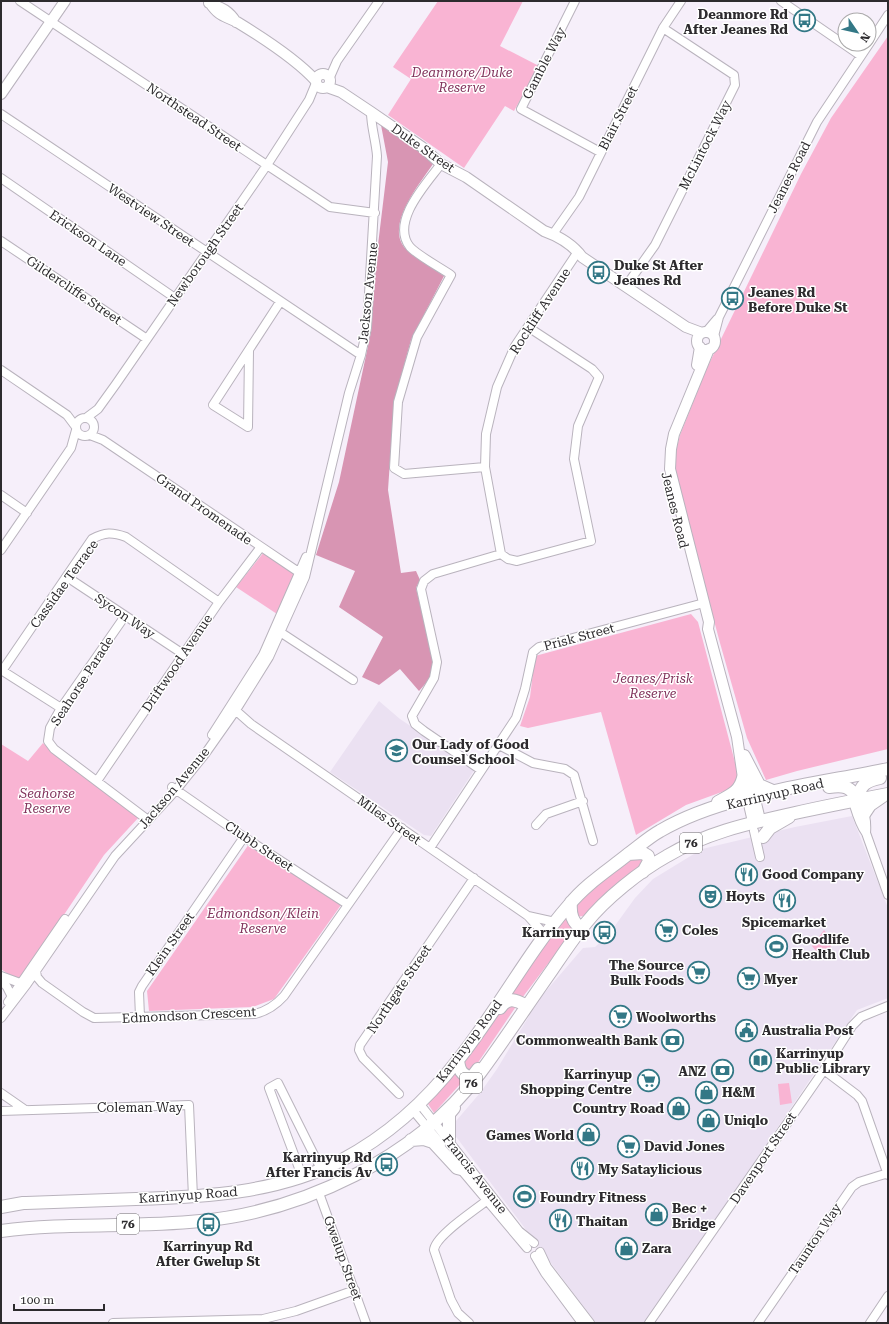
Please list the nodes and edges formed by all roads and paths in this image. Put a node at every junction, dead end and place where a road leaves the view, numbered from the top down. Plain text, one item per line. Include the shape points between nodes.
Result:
1 (20, 1) edge
2 (58, 1) edge
3 (65, 1) edge
4 (379, 1) edge
5 (575, 1) edge
6 (680, 1) edge
7 (781, 1) edge
8 (208, 2) edge
9 (888, 16) edge
10 (48, 19) junction
11 (663, 28) junction
12 (877, 32) edge
13 (864, 52) edge
14 (861, 56) junction
15 (323, 81) junction
16 (1, 83) edge
17 (1, 94) edge
18 (371, 112) junction
19 (1, 114) edge
20 (600, 152) junction
21 (441, 164) junction
22 (267, 165) junction
23 (1, 178) edge
24 (375, 213) junction
25 (549, 233) junction
26 (1, 241) edge
27 (206, 253) junction
28 (579, 256) junction
29 (626, 286) junction
30 (175, 298) junction
31 (280, 302) junction
32 (528, 327) junction
33 (147, 339) junction
34 (705, 339) junction
35 (249, 351) junction
36 (361, 355) junction
37 (1, 370) edge
38 (98, 409) junction
39 (67, 415) junction
40 (84, 418) junction
41 (76, 429) junction
42 (91, 431) junction
43 (71, 448) junction
44 (485, 467) junction
45 (1, 495) edge
46 (27, 512) junction
47 (260, 548) junction
48 (1, 550) edge
49 (501, 554) junction
50 (302, 575) junction
51 (67, 577) junction
52 (219, 602) junction
53 (701, 603) junction
54 (125, 616) junction
55 (278, 631) junction
56 (183, 654) junction
57 (2, 670) edge
58 (353, 680) dead end
59 (61, 708) junction
60 (231, 711) junction
61 (737, 737) junction
62 (499, 745) junction
63 (744, 756) junction
64 (482, 770) junction
65 (888, 770) edge
66 (888, 776) edge
67 (743, 778) junction
68 (97, 780) junction
69 (174, 788) junction
70 (792, 788) junction
71 (775, 792) junction
72 (886, 795) edge
73 (751, 797) junction
74 (857, 799) junction
75 (583, 801) junction
76 (796, 813) junction
77 (864, 814) junction
78 (146, 818) junction
79 (678, 822) junction
80 (536, 825) dead end
81 (402, 828) junction
82 (758, 828) junction
83 (866, 833) junction
84 (244, 837) junction
85 (593, 840) dead end
86 (430, 848) junction
87 (628, 854) junction
88 (760, 857) dead end
89 (640, 875) junction
90 (474, 878) junction
91 (888, 895) edge
92 (571, 902) junction
93 (347, 904) junction
94 (528, 916) junction
95 (555, 922) junction
96 (582, 929) junction
97 (545, 936) junction
98 (36, 971) junction
99 (1, 976) edge
100 (1, 980) edge
101 (23, 984) junction
102 (12, 995) junction
103 (58, 996) junction
104 (527, 1006) junction
105 (888, 1006) edge
106 (1, 1014) edge
107 (140, 1017) junction
108 (1, 1018) edge
109 (480, 1029) junction
110 (458, 1060) junction
111 (488, 1061) junction
112 (824, 1070) junction
113 (1, 1093) edge
114 (399, 1094) dead end
115 (416, 1106) junction
116 (25, 1109) junction
117 (1, 1110) edge
118 (431, 1125) junction
119 (411, 1140) junction
120 (448, 1140) junction
121 (321, 1169) junction
122 (461, 1169) junction
123 (888, 1174) edge
124 (302, 1176) junction
125 (319, 1192) junction
126 (193, 1197) junction
127 (489, 1198) junction
128 (1, 1207) edge
129 (1, 1231) edge
130 (538, 1254) junction
131 (355, 1290) junction
132 (887, 1298) edge
133 (458, 1313) junction
134 (113, 1323) edge
135 (366, 1323) edge
136 (460, 1323) edge
137 (469, 1323) edge
138 (582, 1323) edge
139 (590, 1323) edge
140 (649, 1323) edge
141 (758, 1323) edge
142 (870, 1323) edge

1 - 10 street, Northstead Street
2 - 10 main road
3 - 10 main road
4 - 15 street, Newborough Street
5 - 20 street, Gamble Way via 521,109
6 - 11 street, Blair Street
7 - 14 street
8 - 15 main road, Duke Street via 221,6 236,22
9 - 12 street, Jeanes Road
10 - 16 main road
10 - 17 main road
10 - 22 street, Northstead Street
11 - 20 street, Blair Street
11 - 29 street, McLintock Way via 734,75 735,85 654,245
13 - 14 street, Jeanes Road
14 - 34 street, Jeanes Road via 817,122 719,317
15 - 18 main road, Duke Street
15 - 22 street, Newborough Street
18 - 21 main road, Duke Street via 422,147
18 - 24 street, Jackson Avenue via 377,156
19 - 27 street, Westview Street
20 - 25 street, Blair Street via 579,197
21 - 25 main road, Duke Street via 466,177
21 - 44 street via 408,209 404,224 404,235 411,248 451,275 417,336 398,402 394,468 404,474
22 - 24 street, Northstead Street via 330,207
22 - 27 street, Newborough Street
23 - 30 street, Erickson Lane
24 - 36 street, Jackson Avenue via 367,328
25 - 28 main road, Duke Street via 550,238
26 - 33 street, Gildercliffe Street
27 - 30 street, Newborough Street
27 - 31 street, Westview Street
28 - 29 main road, Duke Street
28 - 32 street, Rockliff Avenue
29 - 34 main road, Duke Street
30 - 33 street, Newborough Street
31 - 35 street
31 - 36 street, Westview Street
32 - 44 street, Rockliff Avenue via 515,346 497,387 486,434
32 - 49 street via 592,369 599,377 578,426 574,459 591,541 517,561
33 - 38 street, Newborough Street
34 - 53 main road, Jeanes Road via 674,434 670,460 672,481
35 - 35 street via 213,405 248,427 248,397
36 - 50 street, Jackson Avenue via 349,393 314,540
37 - 39 street
38 - 40 street, Newborough Street
38 - 42 street, Newborough Street
39 - 40 street
39 - 41 street
40 - 41 street, Newborough Street via 77,422
40 - 42 street via 90,420
41 - 42 street via 80,435
41 - 43 street, Newborough Street
42 - 43 street, Newborough Street
42 - 47 street, Grand Promenade
43 - 46 street, Newborough Street
44 - 49 street, Rockliff Avenue
45 - 46 street
46 - 48 street, Newborough Street
47 - 50 street, Grand Promenade
47 - 52 street, Driftwood Avenue
49 - 64 street via 433,574 424,581 421,589 437,662 434,678 412,716 415,724 424,731
50 - 55 street, Jackson Avenue
51 - 52 street, Cassidae Terrace via 92,539 103,533 112,532 126,537
51 - 54 street, Sycon Way
51 - 57 street, Cassidae Terrace
52 - 56 street, Driftwood Avenue
53 - 61 main road, Jeanes Road via 709,622 708,629
53 - 62 street, Prisk Street via 539,647 533,652 516,718
54 - 56 street, Sycon Way
54 - 59 street, Seahorse Parade
55 - 58 street
55 - 60 street, Jackson Avenue via 269,657
56 - 68 street, Driftwood Avenue
57 - 59 street
59 - 68 street, Seahorse Parade via 50,728 48,741 54,749
60 - 69 street, Jackson Avenue via 193,770
60 - 81 street, Miles Street
61 - 63 main road, Jeanes Road
61 - 67 main road, Jeanes Road
62 - 64 street, Prisk Street
62 - 75 street via 533,763 565,769 574,776
63 - 71 highway via 759,785
63 - 73 main road, Jeanes Road
64 - 86 street, Prisk Street
65 - 70 highway, Karrinyup Road / 76
66 - 74 highway via 864,783
67 - 73 main road, Jeanes Road
67 - 79 highway via 738,790 711,806 690,813
68 - 78 street, Seahorse Parade
69 - 78 street, Jackson Avenue
69 - 84 street, Clubb Street
70 - 71 highway, Karrinyup Road / 76
70 - 74 highway via 805,791 840,786 851,789
71 - 73 highway, Karrinyup Road / 76
72 - 74 highway, Karrinyup Road / 76
72 - 77 highway via 870,806
73 - 79 highway, Karrinyup Road / 76
73 - 82 main road, Jeanes Road
74 - 76 highway, Karrinyup Road / 76
74 - 77 street
74 - 83 street via 854,805 861,827
75 - 80 street via 546,814
75 - 85 street
76 - 82 highway, Karrinyup Road / 76
76 - 82 highway via 770,828
77 - 83 street
78 - 98 street, Jackson Avenue via 115,856
78 - 101 street, Jackson Avenue via 111,852
79 - 87 highway, Karrinyup Road / 76 via 658,832
81 - 86 street, Miles Street
81 - 93 street, Edmondson Crescent
82 - 88 street
82 - 89 highway, Karrinyup Road / 76 via 694,841
83 - 91 street
84 - 93 street, Clubb Street
84 - 107 street, Klein Street via 142,986 139,992
86 - 90 street, Miles Street
87 - 89 highway via 643,853 648,856 648,864
87 - 92 highway, Karrinyup Road / 76
89 - 96 highway, Karrinyup Road / 76 via 615,894
90 - 94 street, Miles Street
90 - 114 street, Northgate Street via 360,1045 359,1050 363,1058
92 - 95 highway, Karrinyup Road / 76
92 - 96 highway via 572,917
93 - 107 street, Edmondson Crescent via 284,996 270,1008 255,1014
94 - 95 street, Miles Street
94 - 97 street, Miles Street
95 - 97 highway, Karrinyup Road / 76
96 - 104 highway, Karrinyup Road / 76
97 - 109 highway, Karrinyup Road / 76
98 - 101 street, Jackson Avenue
98 - 103 street, Edmondson Crescent via 38,979
99 - 101 street, Edmondson Crescent via 14,983
100 - 102 street
101 - 102 street, Jackson Avenue
101 - 103 street, Edmondson Crescent via 35,985
101 - 108 street, Jackson Avenue
102 - 106 street, Jackson Avenue
103 - 107 street, Edmondson Crescent via 94,1018
104 - 109 highway via 518,1001 505,1001 486,1027
104 - 111 highway, Karrinyup Road / 76
105 - 112 street, Davenport Street via 855,1022
109 - 110 highway, Karrinyup Road / 76
110 - 111 highway via 462,1073 470,1077
110 - 115 highway, Karrinyup Road / 76
111 - 118 highway, Karrinyup Road / 76 via 457,1100
111 - 120 highway via 488,1067 449,1114
112 - 123 street via 862,1101
112 - 140 street, Davenport Street
113 - 116 street
115 - 118 street, Francis Avenue
115 - 121 highway, Karrinyup Road / 76 via 362,1148
116 - 117 street, Coleman Way
116 - 126 street, Coleman Way via 189,1105
118 - 119 highway, Karrinyup Road / 76
118 - 120 street, Francis Avenue
118 - 122 street, Francis Avenue
119 - 122 highway via 424,1139 433,1142 457,1168
119 - 125 highway, Karrinyup Road / 76 via 372,1166
120 - 127 street, Francis Avenue
121 - 124 highway, Karrinyup Road / 76
121 - 124 street via 278,1082 269,1088
122 - 127 street, Francis Avenue
123 - 141 street, Taunton Way via 859,1182 852,1187
124 - 126 highway, Karrinyup Road / 76 via 245,1191
125 - 129 highway, Karrinyup Road / 76 via 276,1208 197,1222 36,1226
125 - 131 street, Gwelup Street
126 - 128 highway, Karrinyup Road / 76 via 23,1203
127 - 130 street, Francis Avenue via 530,1245 539,1246
127 - 133 street via 434,1245 451,1300
130 - 138 street, Francis Avenue via 544,1273
130 - 139 street, Francis Avenue
131 - 134 street via 296,1311 263,1319
131 - 135 street, Gwelup Street
132 - 142 street
133 - 136 street
133 - 137 street

